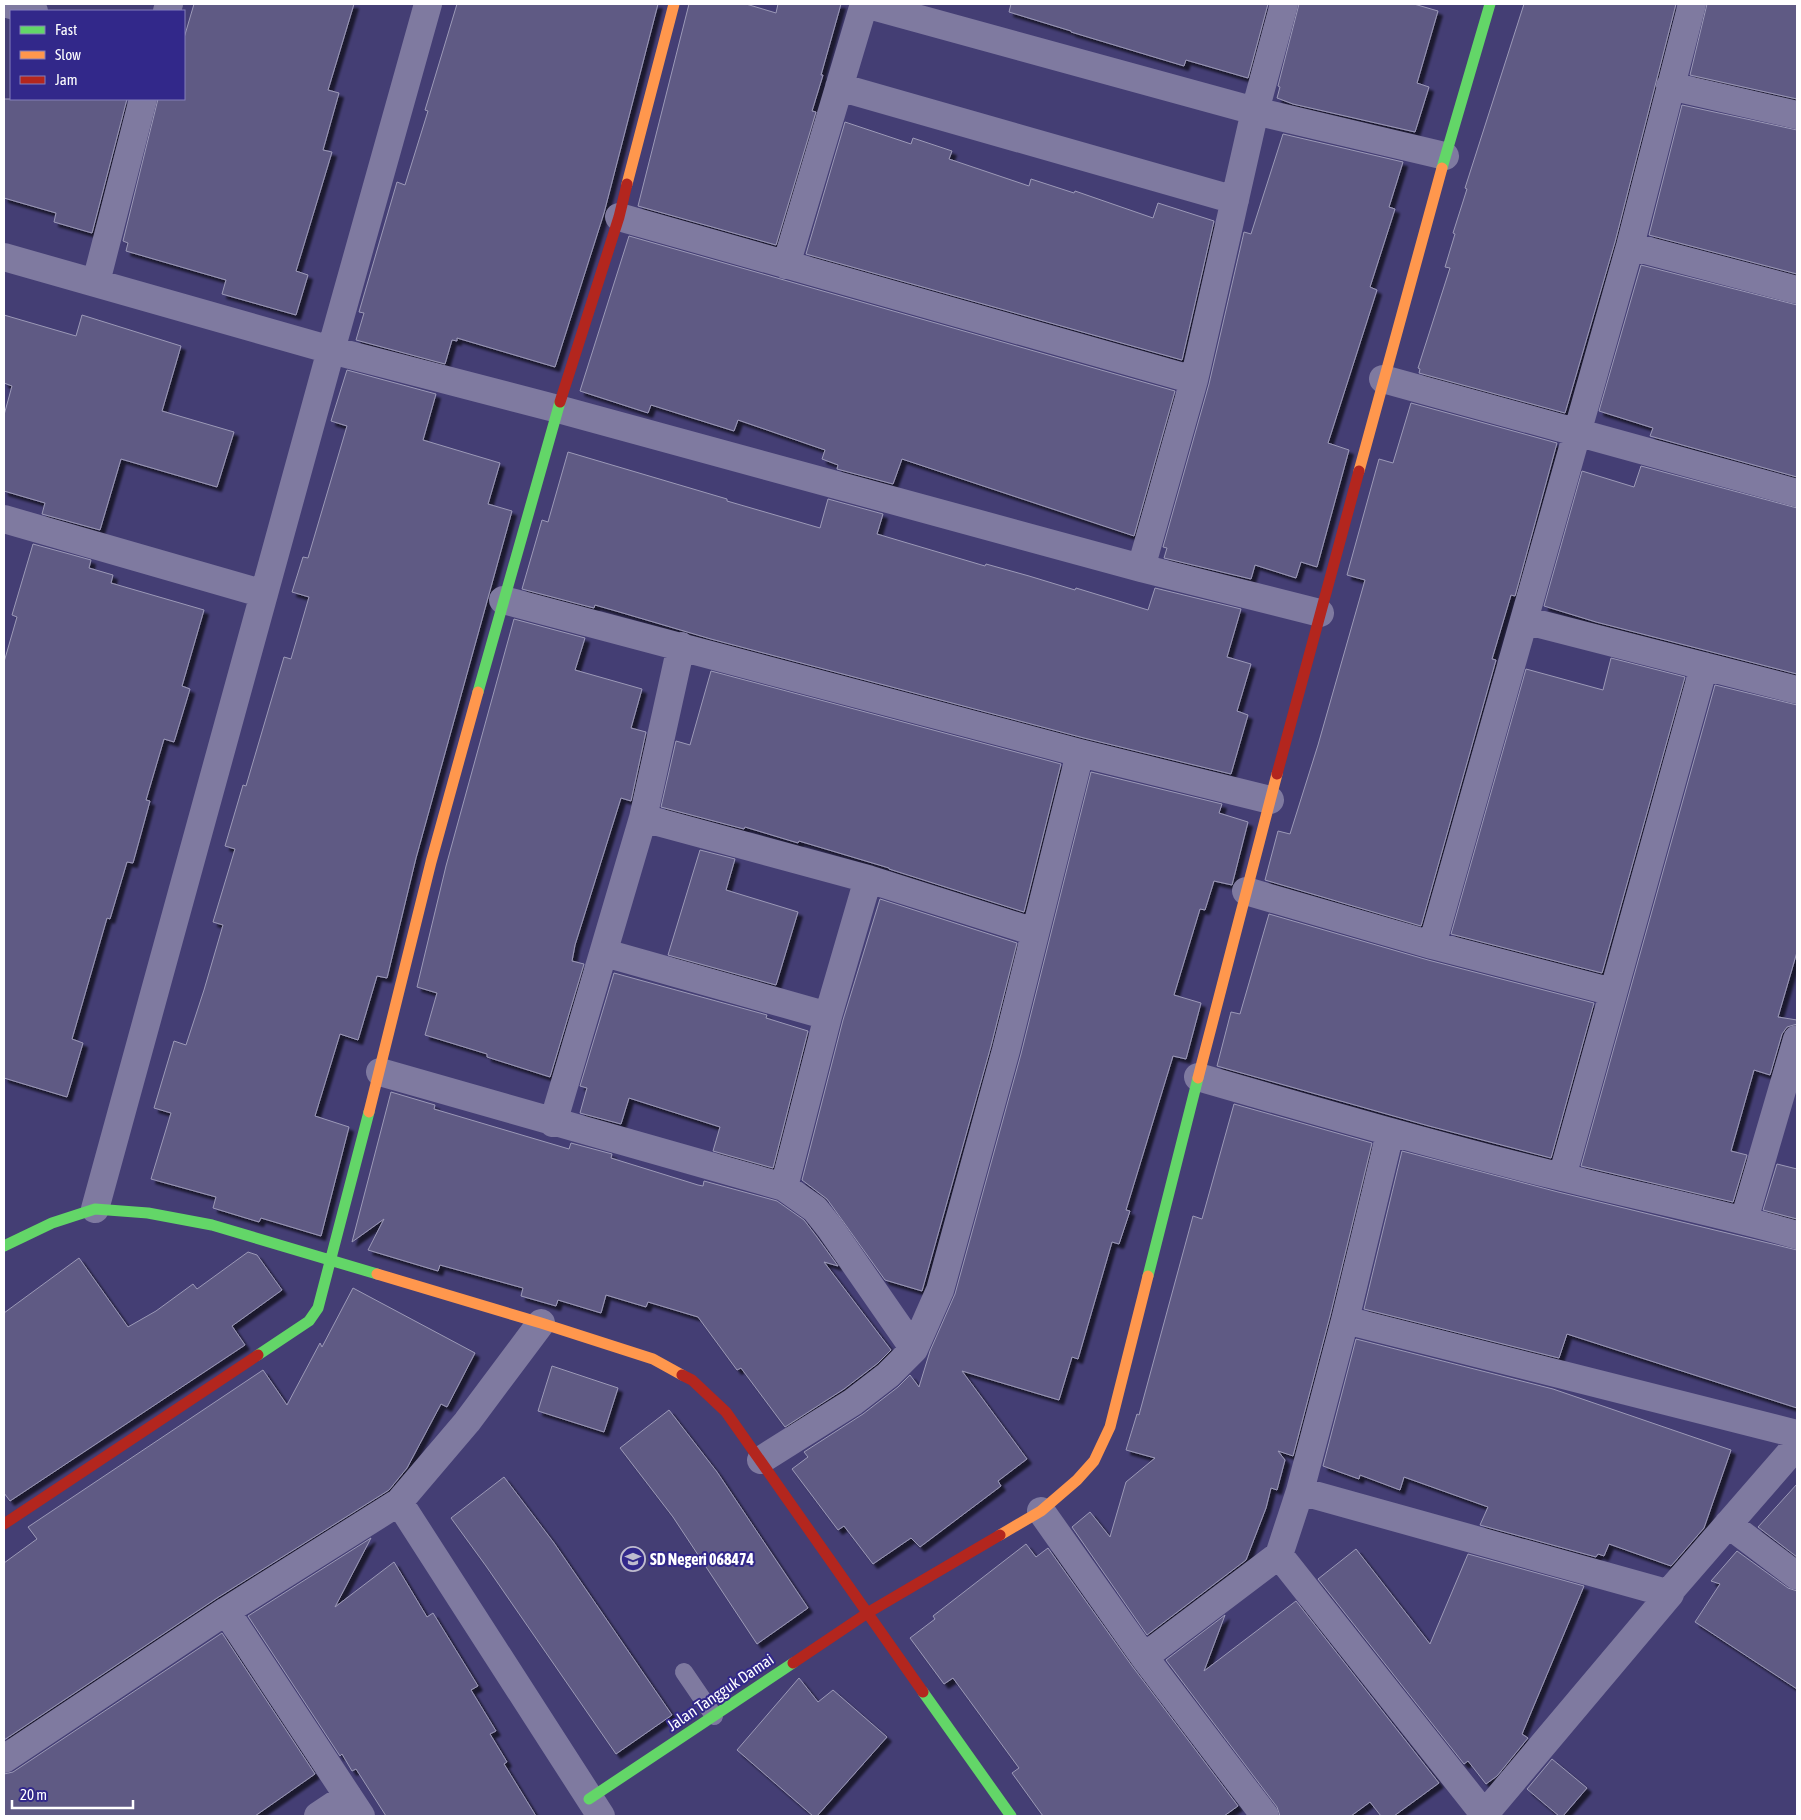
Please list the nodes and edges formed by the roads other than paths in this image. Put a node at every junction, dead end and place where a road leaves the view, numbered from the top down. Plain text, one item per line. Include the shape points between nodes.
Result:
1 (7, 4) edge
2 (428, 4) edge
3 (674, 4) edge
4 (864, 4) edge
5 (1284, 4) edge
6 (1490, 4) edge
7 (1692, 4) edge
8 (30, 10) edge
9 (1670, 86) junction
10 (839, 87) junction
11 (143, 100) edge
12 (1255, 112) junction
13 (1797, 115) edge
14 (1445, 156) junction
15 (1235, 200) junction
16 (619, 217) junction
17 (1630, 246) junction
18 (4, 257) edge
19 (786, 265) junction
20 (96, 282) junction
21 (1797, 290) edge
22 (331, 350) junction
23 (1384, 378) junction
24 (1194, 380) junction
25 (558, 409) junction
26 (1578, 432) junction
27 (1797, 493) edge
28 (6, 527) edge
29 (1141, 568) junction
30 (264, 594) junction
31 (503, 600) junction
32 (1320, 614) junction
33 (1524, 620) junction
34 (682, 646) junction
35 (1704, 666) junction
36 (1797, 690) edge
37 (1080, 754) junction
38 (1270, 800) junction
39 (643, 818) junction
40 (868, 879) junction
41 (1246, 891) junction
42 (1035, 932) junction
43 (1432, 945) junction
44 (605, 953) junction
45 (1613, 992) junction
46 (828, 1016) junction
47 (1797, 1039) edge
48 (380, 1072) junction
49 (1198, 1077) junction
50 (554, 1123) junction
51 (1390, 1133) junction
52 (1562, 1177) junction
53 (784, 1187) junction
54 (95, 1209) junction
55 (1744, 1220) junction
56 (1797, 1236) edge
57 (4, 1246) edge
58 (331, 1260) junction
59 (1345, 1320) junction
60 (541, 1323) junction
61 (914, 1349) junction
62 (1797, 1434) edge
63 (1797, 1445) edge
64 (761, 1460) junction
65 (1300, 1491) junction
66 (399, 1502) junction
67 (1041, 1511) junction
68 (4, 1524) edge
69 (1728, 1524) junction
70 (1279, 1555) junction
71 (1797, 1576) edge
72 (1670, 1594) junction
73 (226, 1611) junction
74 (869, 1612) junction
75 (1144, 1656) junction
76 (684, 1672) dead end
77 (714, 1716) junction
78 (4, 1759) edge
79 (355, 1806) edge
80 (595, 1808) edge
81 (1485, 1815) edge
82 (318, 1816) edge
83 (1011, 1816) edge
84 (1265, 1816) edge

1 - 8 street
2 - 22 street
3 - 16 street
4 - 10 street
4 - 12 street
5 - 12 street
6 - 14 street, Jalan Tangguk Damai
7 - 9 street
9 - 13 street
9 - 17 street
10 - 15 street
10 - 19 street
11 - 20 street
12 - 14 street
12 - 15 street
14 - 23 street, Jalan Tangguk Damai
15 - 24 street
16 - 19 street
16 - 25 street
17 - 21 street
17 - 26 street
18 - 20 street
19 - 24 street
20 - 22 street
22 - 25 street
22 - 30 street
23 - 26 street
23 - 32 street, Jalan Tangguk Damai
24 - 29 street
25 - 29 street
25 - 31 street
26 - 27 street
26 - 33 street
28 - 30 street
29 - 32 street
30 - 54 street
31 - 34 street
31 - 48 street via 431,862
32 - 38 street, Jalan Tangguk Damai
33 - 35 street
33 - 43 street
34 - 37 street
34 - 39 street
35 - 36 street
35 - 45 street
37 - 38 street
37 - 42 street
38 - 41 street, Jalan Tangguk Damai
39 - 40 street
39 - 44 street
40 - 42 street
40 - 46 street
41 - 43 street
41 - 49 street, Jalan Tangguk Damai
42 - 61 street via 940,1290
43 - 45 street
44 - 46 street
44 - 50 street
45 - 52 street
46 - 53 street
47 - 55 street
48 - 50 street
48 - 58 street
49 - 51 street
49 - 67 street, Jalan Tangguk Damai via 1110,1427 1094,1461 1078,1480
50 - 53 street
51 - 52 street
51 - 59 street
52 - 55 street
53 - 61 street via 815,1209
54 - 57 street via 52,1223
54 - 58 street via 148,1213 212,1225
55 - 56 street
58 - 60 street
58 - 68 street via 318,1308 309,1321
59 - 62 street
59 - 65 street
60 - 64 street via 653,1360 692,1380 726,1412
60 - 66 street via 467,1422
61 - 64 street via 888,1375 853,1402
63 - 69 street
64 - 74 street
65 - 70 street
65 - 72 street
66 - 73 street
66 - 80 street
67 - 74 street, Jalan Tangguk Damai
67 - 75 street
69 - 71 street
69 - 72 street
70 - 75 street
70 - 81 street
72 - 81 street
73 - 78 street
73 - 79 street
74 - 77 street, Jalan Tangguk Damai
74 - 83 street
75 - 84 street
76 - 77 lane
77 - 80 street, Jalan Tangguk Damai
79 - 82 street

